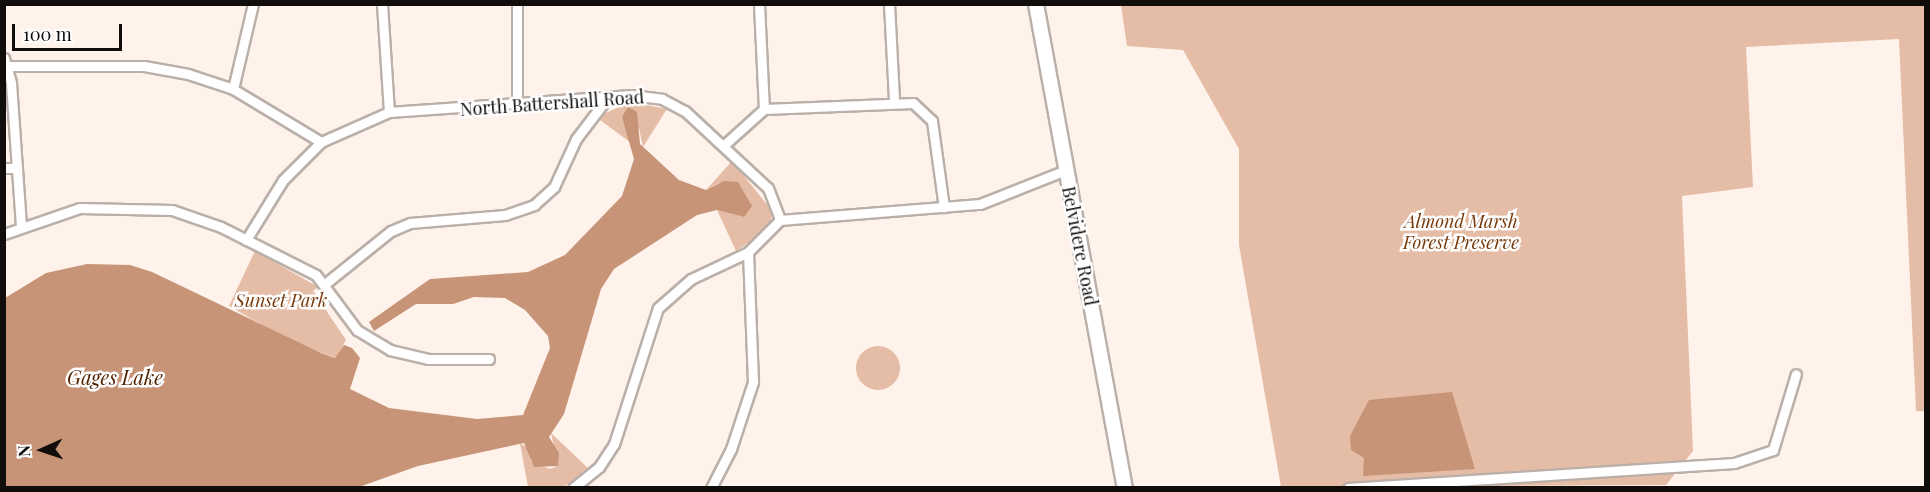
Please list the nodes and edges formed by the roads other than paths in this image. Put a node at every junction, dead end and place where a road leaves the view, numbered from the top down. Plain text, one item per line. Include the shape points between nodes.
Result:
1 (253, 4) edge
2 (382, 4) edge
3 (517, 4) edge
4 (759, 4) edge
5 (890, 4) edge
6 (1036, 4) edge
7 (6, 63) edge
8 (233, 89) junction
9 (894, 100) junction
10 (605, 101) junction
11 (518, 106) junction
12 (764, 109) junction
13 (389, 112) junction
14 (321, 142) junction
15 (724, 145) junction
16 (4, 168) edge
17 (17, 168) junction
18 (1066, 170) junction
19 (944, 207) junction
20 (780, 220) junction
21 (21, 227) junction
22 (4, 234) edge
23 (246, 240) junction
24 (748, 252) junction
25 (326, 283) junction
26 (489, 359) dead end
27 (1796, 374) dead end
28 (573, 488) edge
29 (711, 488) edge
30 (1125, 488) edge
31 (1348, 488) edge

1 - 8 street
2 - 13 street
3 - 11 street
4 - 12 street
5 - 9 street
6 - 18 main road, Belvidere Road
7 - 8 street via 144,66
7 - 17 street
8 - 14 street
9 - 12 street
9 - 19 street via 928,111
10 - 11 street, North Battershall Road
10 - 15 street, North Battershall Road via 631,95 662,99
10 - 25 street via 576,139 554,187 534,205 505,215 410,223 391,231
11 - 13 street, North Battershall Road
12 - 15 street
13 - 14 street, North Battershall Road
14 - 23 street, North Battershall Road via 283,180
15 - 20 street, North Battershall Road via 772,194
16 - 17 street
17 - 21 street
18 - 19 street via 980,204
18 - 30 main road, Belvidere Road
19 - 20 street
20 - 24 street
21 - 22 street
21 - 23 street via 80,208 151,206 195,217
23 - 25 street
24 - 28 street via 691,279 658,308 614,444 599,467
24 - 29 street via 753,382 731,450
25 - 26 street via 357,330 390,350 428,359
27 - 31 street via 1773,450 1697,469

